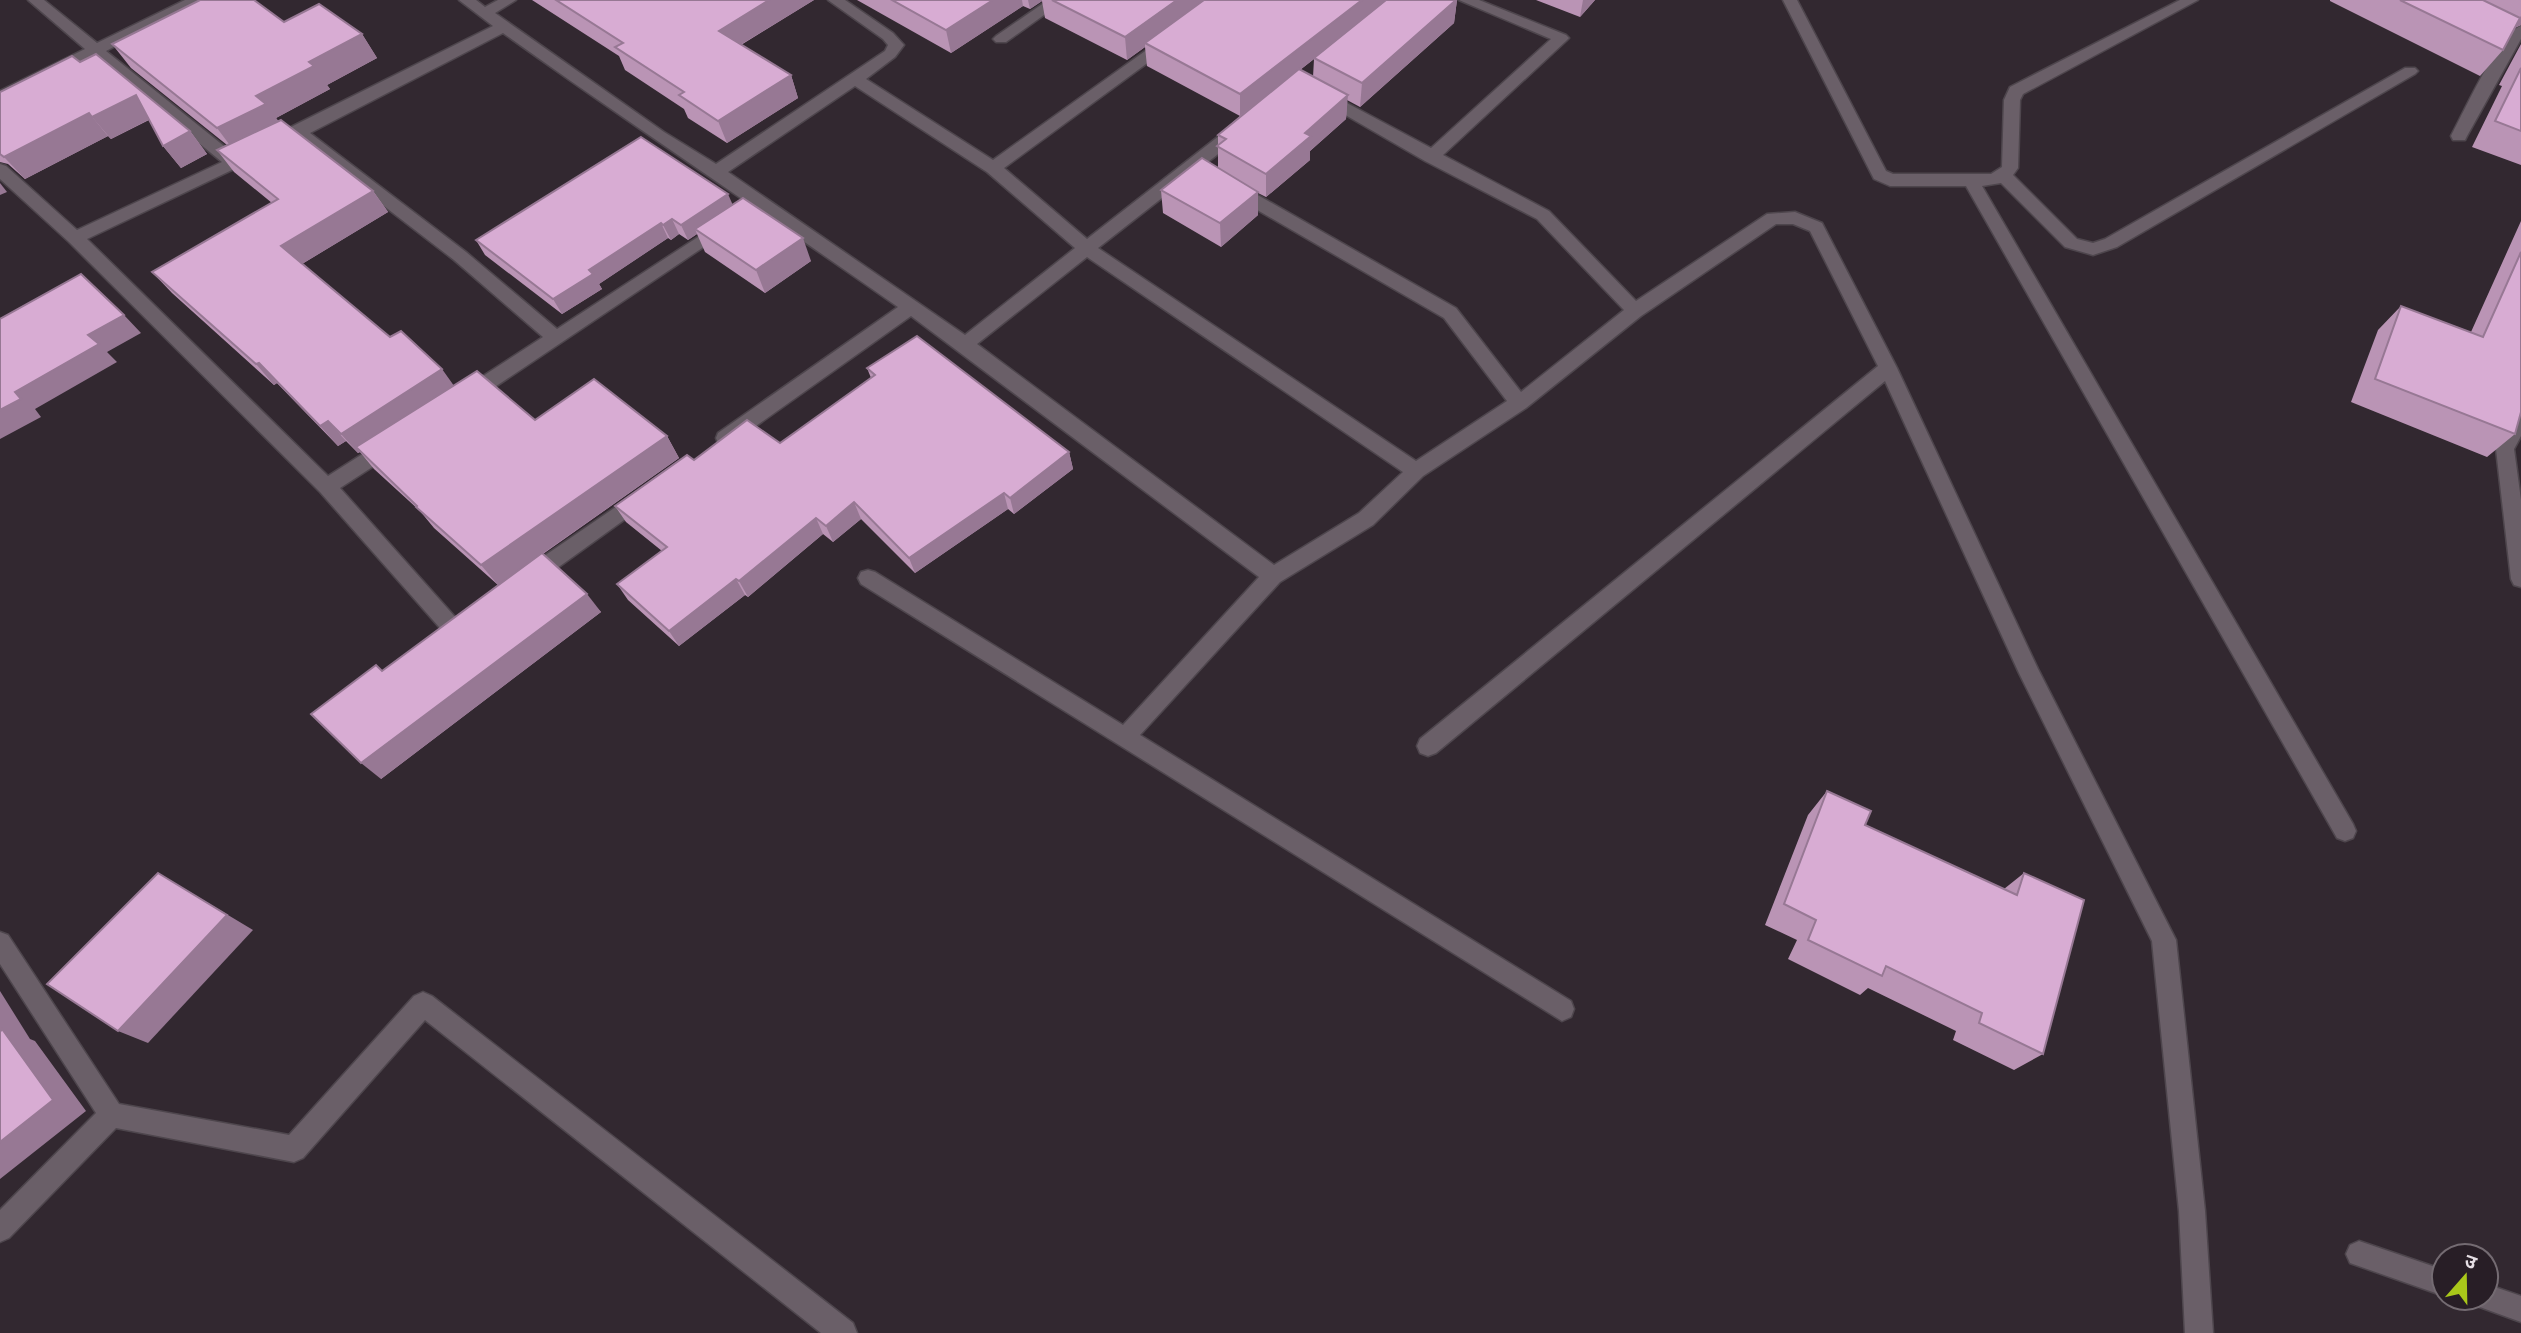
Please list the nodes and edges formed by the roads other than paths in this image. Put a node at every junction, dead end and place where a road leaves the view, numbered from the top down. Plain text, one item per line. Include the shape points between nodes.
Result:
1 (35, 0) edge
2 (197, 0) edge
3 (466, 0) edge
4 (509, 0) edge
5 (835, 0) edge
6 (1058, 0) edge
7 (1466, 0) edge
8 (1790, 0) edge
9 (2191, 0) edge
10 (484, 13) junction
11 (503, 27) junction
12 (1181, 32) edge
13 (2509, 36) edge
14 (1001, 39) dead end
15 (94, 51) junction
16 (2410, 71) dead end
17 (855, 79) junction
18 (1310, 90) edge
19 (0, 97) edge
20 (1256, 116) edge
21 (298, 132) junction
22 (2459, 136) dead end
23 (1432, 158) junction
24 (234, 163) junction
25 (993, 168) junction
26 (0, 170) edge
27 (716, 172) junction
28 (1205, 172) junction
29 (2004, 176) junction
30 (1971, 180) junction
31 (749, 211) junction
32 (75, 238) junction
33 (1087, 249) junction
34 (909, 308) junction
35 (1635, 311) junction
36 (556, 338) junction
37 (965, 344) junction
38 (1888, 368) junction
39 (1519, 403) junction
40 (453, 405) edge
41 (2521, 416) edge
42 (407, 435) edge
43 (705, 453) edge
44 (1416, 471) junction
45 (659, 485) edge
46 (327, 487) junction
47 (1273, 576) junction
48 (868, 578) dead end
49 (2521, 579) edge
50 (511, 590) edge
51 (489, 606) edge
52 (1125, 737) junction
53 (1427, 746) dead end
54 (2345, 831) dead end
55 (0, 943) edge
56 (1562, 1009) dead end
57 (112, 1115) junction
58 (0, 1229) edge
59 (2359, 1254) dead end
60 (2430, 1278) edge
61 (2500, 1302) edge
62 (2521, 1309) edge
63 (843, 1333) edge
64 (2199, 1333) edge

1 - 15 street
2 - 15 street
3 - 10 street
4 - 10 street
5 - 17 street via 859,9 896,45
6 - 14 street
7 - 23 street via 1562,38
8 - 30 street via 1880,175 1890,180
9 - 29 street via 2016,91 2010,168
10 - 11 street
11 - 21 street
11 - 27 street via 652,139
12 - 25 street
13 - 22 street
15 - 19 street
15 - 24 street
16 - 29 street via 2111,243 2093,248 2071,243
17 - 25 street
17 - 27 street
18 - 23 street
20 - 28 street
21 - 24 street
21 - 36 street via 466,253
23 - 35 street via 1543,215
24 - 32 street
25 - 33 street
26 - 32 street
27 - 31 street
28 - 33 street
28 - 39 street via 1450,313
29 - 30 street
30 - 54 street
31 - 34 street
31 - 36 street
32 - 46 street
33 - 37 street
33 - 44 street
34 - 37 street
34 - 43 street
35 - 38 street via 1773,218 1796,218 1816,227
35 - 39 street
36 - 40 street
37 - 47 street
38 - 53 street
38 - 64 street via 2030,673 2164,940 2192,1211
39 - 44 street
41 - 49 street via 2505,449
42 - 46 street
44 - 47 street via 1366,519
45 - 50 street
46 - 51 street via 454,630
47 - 52 street
48 - 52 street
52 - 56 street
55 - 57 street
57 - 58 street
57 - 63 street via 294,1149 422,1004
59 - 60 street
61 - 62 street

